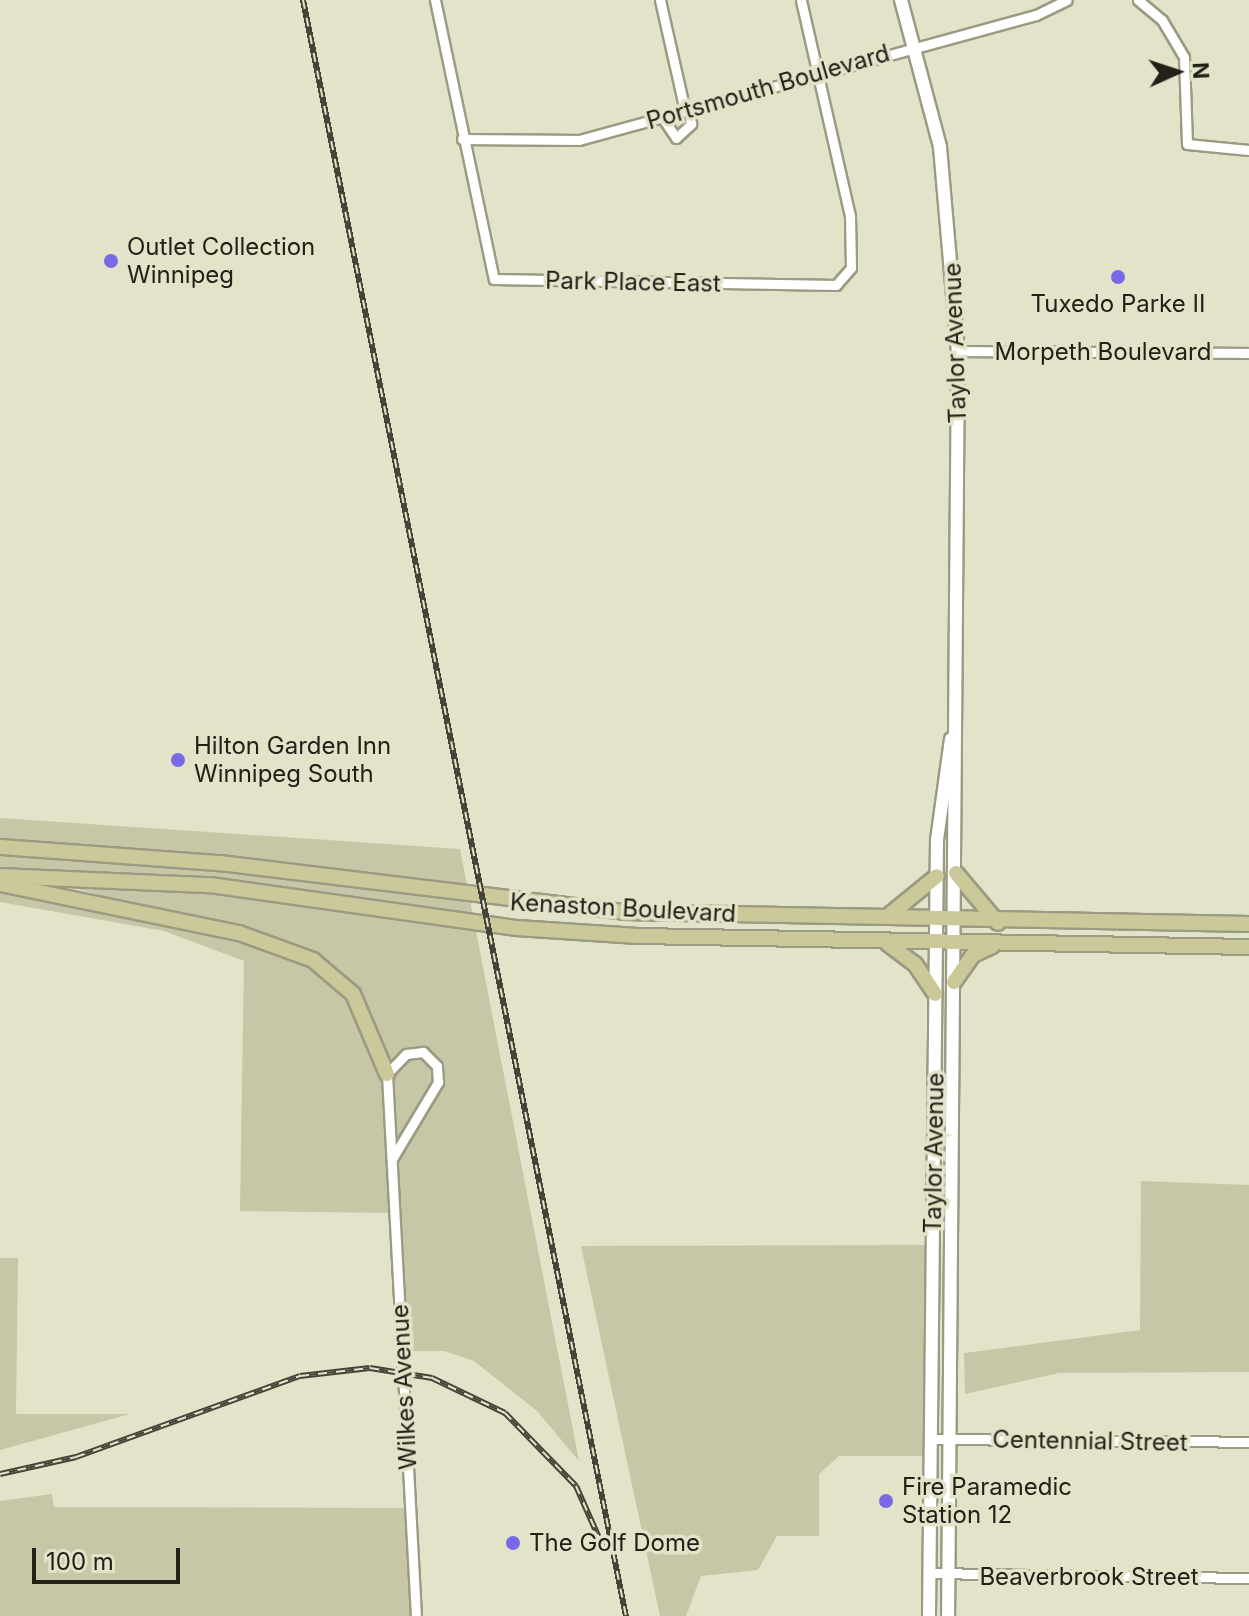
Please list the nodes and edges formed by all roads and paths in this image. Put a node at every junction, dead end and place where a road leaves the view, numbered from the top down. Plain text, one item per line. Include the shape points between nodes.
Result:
1 (435, 0) edge
2 (660, 0) edge
3 (801, 0) edge
4 (901, 0) edge
5 (1067, 0) edge
6 (1138, 0) edge
7 (913, 46) junction
8 (818, 73) junction
9 (687, 110) junction
10 (662, 117) junction
11 (462, 139) junction
12 (1249, 150) edge
13 (958, 351) junction
14 (1249, 353) edge
15 (957, 692) junction
16 (0, 847) edge
17 (956, 873) junction
18 (0, 876) edge
19 (937, 876) junction
20 (0, 884) edge
21 (887, 917) junction
22 (936, 920) junction
23 (954, 921) junction
24 (998, 923) junction
25 (1249, 924) edge
26 (884, 942) junction
27 (936, 943) junction
28 (954, 943) junction
29 (996, 945) junction
30 (1249, 947) edge
31 (954, 982) junction
32 (935, 994) junction
33 (387, 1074) junction
34 (392, 1159) junction
35 (931, 1439) junction
36 (951, 1439) junction
37 (1249, 1442) edge
38 (929, 1573) junction
39 (949, 1575) junction
40 (1249, 1578) edge
41 (416, 1616) edge
42 (929, 1616) edge
43 (948, 1616) edge

1 - 11 street, Park Place East
2 - 9 street
3 - 8 street
4 - 7 main road, Taylor Avenue
5 - 7 street, Portsmouth Boulevard
6 - 12 street via 1162,20 1184,57 1187,144
7 - 8 street, Portsmouth Boulevard
7 - 13 main road, Taylor Avenue via 947,194
8 - 9 street, Portsmouth Boulevard
8 - 11 street, Park Place East via 850,216 851,268 836,285 494,279
9 - 10 street, Portsmouth Boulevard
9 - 10 street via 691,124 676,138
10 - 11 street, Portsmouth Boulevard via 579,140
13 - 14 street, Morpeth Boulevard
13 - 15 main road, Taylor Avenue
15 - 17 main road, Taylor Avenue
15 - 19 main road, Taylor Avenue
16 - 21 main road, Kenaston Boulevard via 220,863 566,908
17 - 23 main road, Taylor Avenue
17 - 24 main road
18 - 26 main road, Kenaston Boulevard via 210,885 569,932
19 - 21 main road
19 - 22 main road, Taylor Avenue
20 - 33 main road via 239,933 313,960 353,994
21 - 22 main road, Kenaston Boulevard
22 - 23 main road, Kenaston Boulevard
22 - 27 main road, Taylor Avenue
23 - 24 main road, Kenaston Boulevard
23 - 28 main road, Taylor Avenue
24 - 25 main road, Kenaston Boulevard
26 - 27 main road, Kenaston Boulevard
26 - 32 main road via 915,964
27 - 28 main road, Kenaston Boulevard
27 - 32 main road, Taylor Avenue
28 - 29 main road, Kenaston Boulevard
28 - 31 main road, Taylor Avenue
29 - 30 main road, Kenaston Boulevard
29 - 31 main road via 973,955
31 - 36 main road, Taylor Avenue
32 - 35 main road, Taylor Avenue
33 - 34 street, Wilkes Avenue
33 - 34 street via 415,1052 434,1060 439,1073
34 - 41 street, Wilkes Avenue
35 - 36 street, Centennial Street
35 - 38 main road, Taylor Avenue
36 - 37 street, Centennial Street
36 - 39 main road, Taylor Avenue
38 - 39 street, Beaverbrook Street
38 - 42 main road, Taylor Avenue
39 - 40 street, Beaverbrook Street
39 - 43 main road, Taylor Avenue

